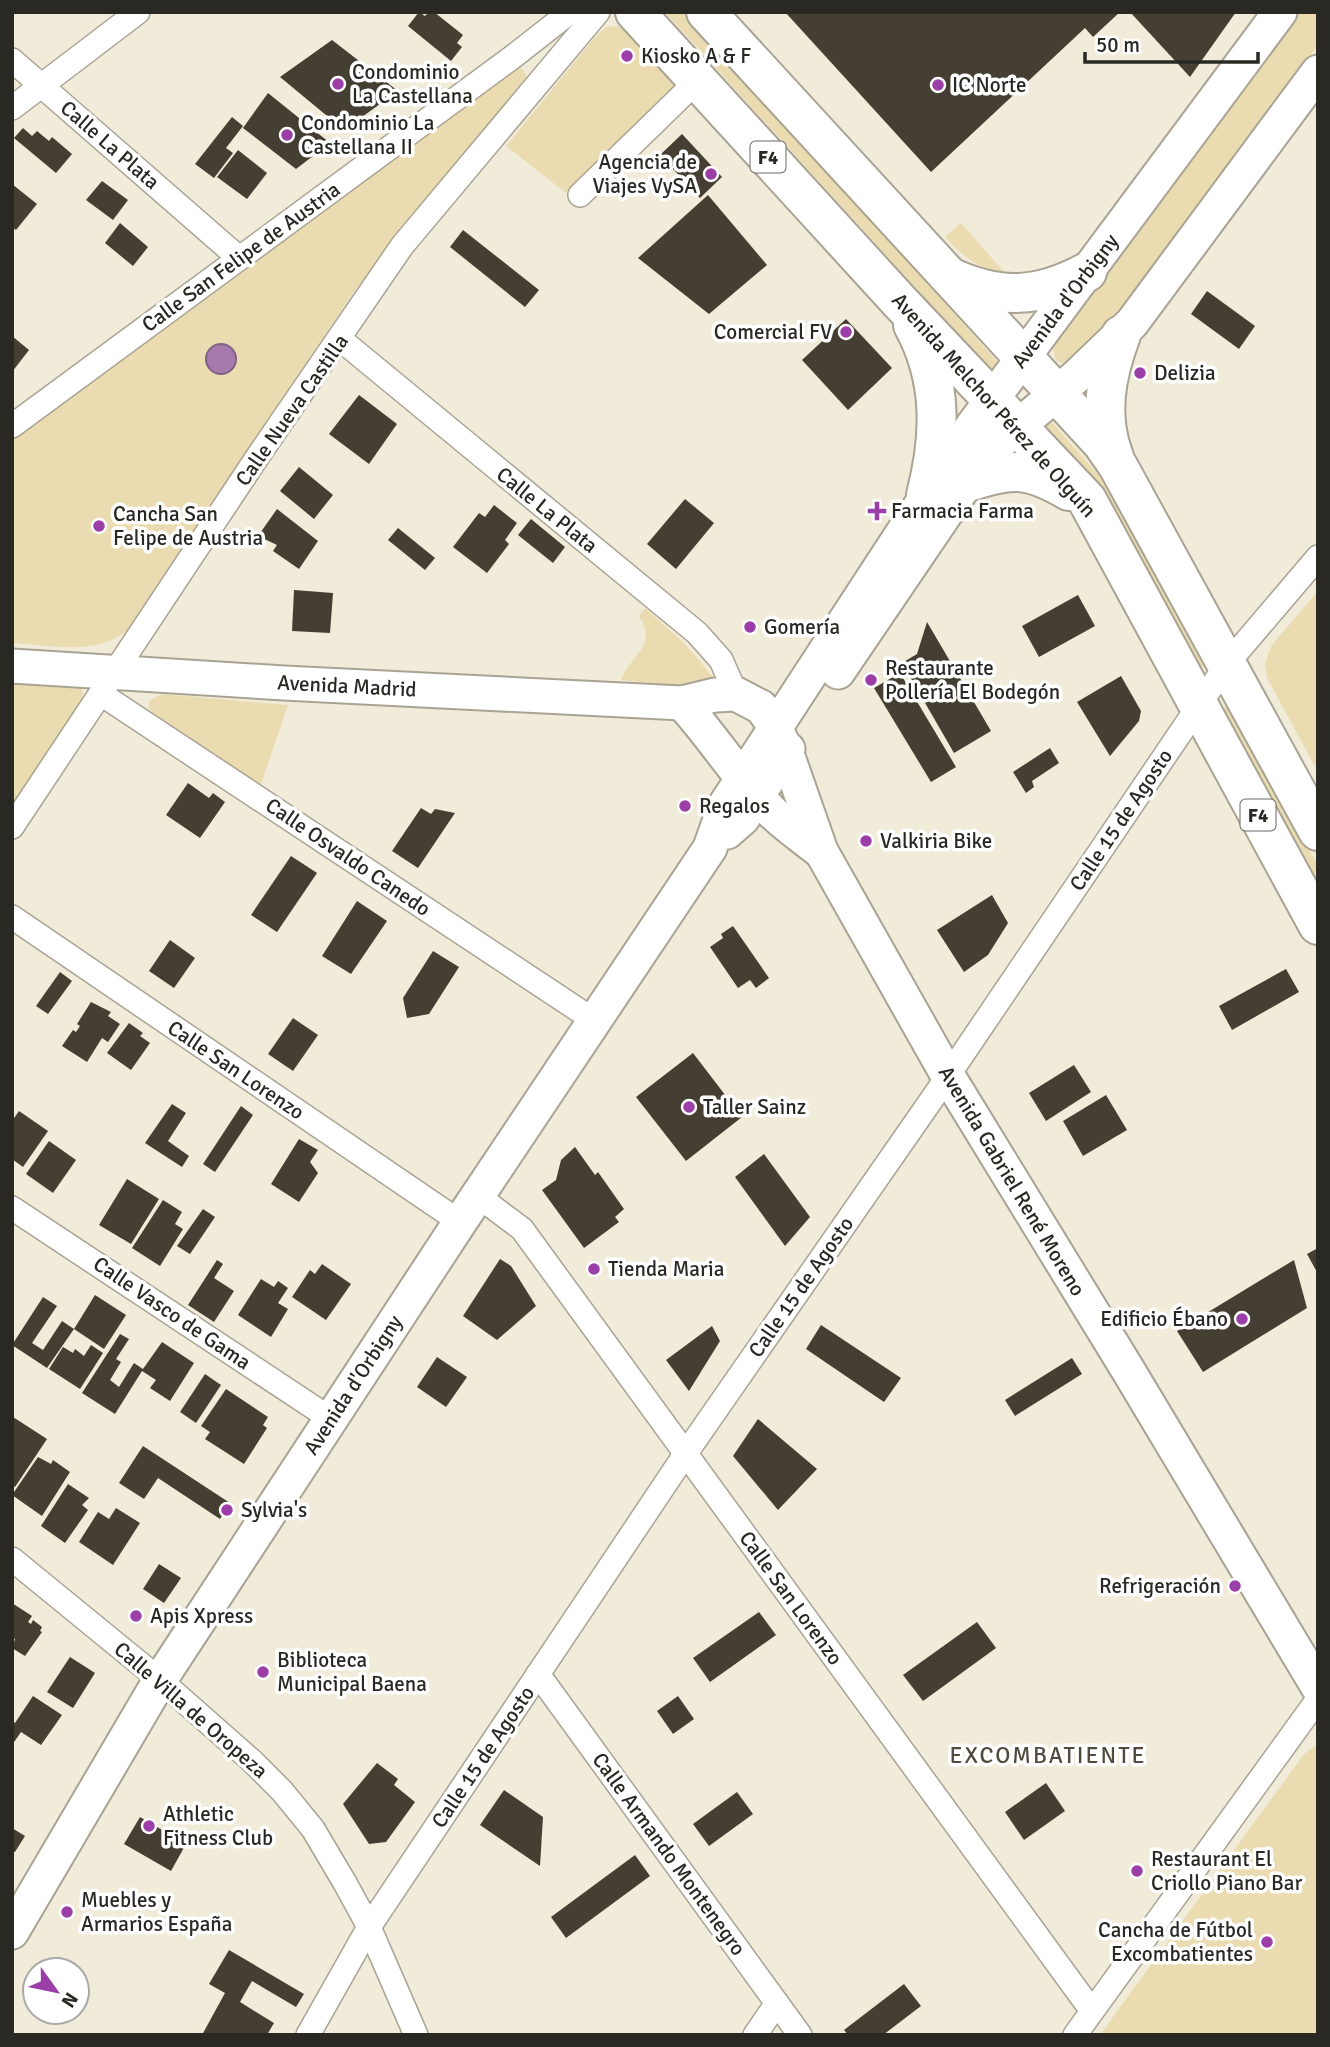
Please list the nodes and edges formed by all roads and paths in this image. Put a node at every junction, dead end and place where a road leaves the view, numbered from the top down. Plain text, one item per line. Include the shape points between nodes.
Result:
1 (138, 12) edge
2 (570, 12) edge
3 (598, 12) edge
4 (635, 12) edge
5 (706, 12) edge
6 (1280, 12) edge
7 (514, 56) junction
8 (12, 60) edge
9 (1318, 72) edge
10 (540, 80) junction
11 (698, 80) junction
12 (42, 85) junction
13 (12, 108) edge
14 (580, 195) dead end
15 (239, 258) junction
16 (1087, 271) junction
17 (948, 276) junction
18 (900, 302) junction
19 (1121, 335) junction
20 (340, 340) junction
21 (1023, 358) junction
22 (1056, 393) junction
23 (1004, 412) junction
24 (12, 426) edge
25 (1118, 466) junction
26 (965, 483) junction
27 (926, 495) junction
28 (1087, 500) junction
29 (1318, 557) edge
30 (1227, 664) junction
31 (12, 666) edge
32 (108, 683) junction
33 (736, 694) junction
34 (682, 703) junction
35 (1198, 706) junction
36 (781, 738) junction
37 (750, 787) junction
38 (12, 827) edge
39 (1318, 831) edge
40 (821, 851) junction
41 (12, 918) edge
42 (1318, 925) edge
43 (595, 1021) junction
44 (948, 1076) junction
45 (12, 1208) edge
46 (469, 1209) junction
47 (331, 1419) junction
48 (686, 1453) junction
49 (12, 1559) edge
50 (538, 1674) junction
51 (160, 1680) junction
52 (1318, 1687) edge
53 (1318, 1699) edge
54 (369, 1927) junction
55 (12, 1932) edge
56 (777, 2003) junction
57 (1092, 2011) junction
58 (308, 2035) edge
59 (416, 2035) edge
60 (755, 2035) edge
61 (800, 2035) edge
62 (1075, 2035) edge

1 - 12 street
2 - 7 street, Calle San Felipe de Austria
3 - 10 street, Calle Nueva Castilla
4 - 11 highway, Avenida Melchor Pérez de Olguín / F4
5 - 17 highway, F4
6 - 16 main road, Avenida d'Orbigny
7 - 10 street via 530,60
7 - 15 street, Calle San Felipe de Austria
8 - 12 street, Calle La Plata
9 - 19 main road, Avenida d'Orbigny
10 - 20 street, Calle Nueva Castilla via 402,246
11 - 14 street
11 - 18 highway, Avenida Melchor Pérez de Olguín / F4
12 - 13 street
12 - 15 street, Calle La Plata
15 - 24 street, Calle San Felipe de Austria
16 - 17 highway via 1060,285 1024,294 986,291
16 - 21 main road, Avenida d'Orbigny
17 - 21 highway, F4
18 - 23 highway, Avenida Melchor Pérez de Olguín / F4
18 - 27 highway via 923,348 939,414
19 - 22 main road, Avenida d'Orbigny
19 - 25 highway via 1105,396 1107,431
20 - 32 street, Calle Nueva Castilla
20 - 33 street, Calle La Plata via 697,633 721,660
21 - 22 highway, F4
21 - 23 main road, Avenida d'Orbigny
22 - 23 main road, Avenida d'Orbigny
22 - 25 highway, F4
23 - 26 main road, Avenida d'Orbigny via 993,446
23 - 27 main road, Avenida d'Orbigny
23 - 28 highway, Avenida Melchor Pérez de Olguín / F4
25 - 30 highway, F4
26 - 28 highway via 1019,471
26 - 36 main road, Avenida d'Orbigny
27 - 36 main road, Avenida d'Orbigny
28 - 35 highway, Avenida Melchor Pérez de Olguín / F4
29 - 30 street, Calle 15 de Agosto
30 - 35 street, Calle 15 de Agosto
30 - 39 highway, F4
31 - 32 main road, Avenida Madrid
32 - 34 main road, Avenida Madrid
32 - 38 street, Calle Nueva Castilla
32 - 43 street, Calle Osvaldo Canedo
33 - 34 main road, Avenida Madrid
33 - 36 main road via 761,707
34 - 37 main road
35 - 42 highway, Avenida Melchor Pérez de Olguín / F4
35 - 44 street, Calle 15 de Agosto
36 - 37 main road, Avenida d'Orbigny
36 - 40 main road, Avenida Gabriel René Moreno
37 - 40 main road, Avenida Gabriel René Moreno via 772,812
37 - 43 main road, Avenida d'Orbigny via 725,805 710,848
40 - 44 main road, Avenida Gabriel René Moreno
41 - 46 street, Calle San Lorenzo
43 - 46 main road, Avenida d'Orbigny
44 - 48 street, Calle 15 de Agosto
44 - 52 main road, Avenida Gabriel René Moreno
45 - 47 street, Calle Vasco de Gama
46 - 47 main road, Avenida d'Orbigny
46 - 48 street, Calle San Lorenzo via 523,1229
47 - 51 main road, Avenida d'Orbigny
48 - 50 street, Calle 15 de Agosto
48 - 57 street, Calle San Lorenzo
49 - 51 street, Calle Villa de Oropeza
50 - 54 street, Calle 15 de Agosto
50 - 56 street, Calle Armando Montenegro
51 - 54 street, Calle Villa de Oropeza via 282,1791 313,1829
51 - 55 main road, Avenida d'Orbigny
53 - 57 street
54 - 58 street, Calle 15 de Agosto
54 - 59 street, Calle Villa de Oropeza
56 - 60 street
56 - 61 street, Calle Armando Montenegro
57 - 62 street

